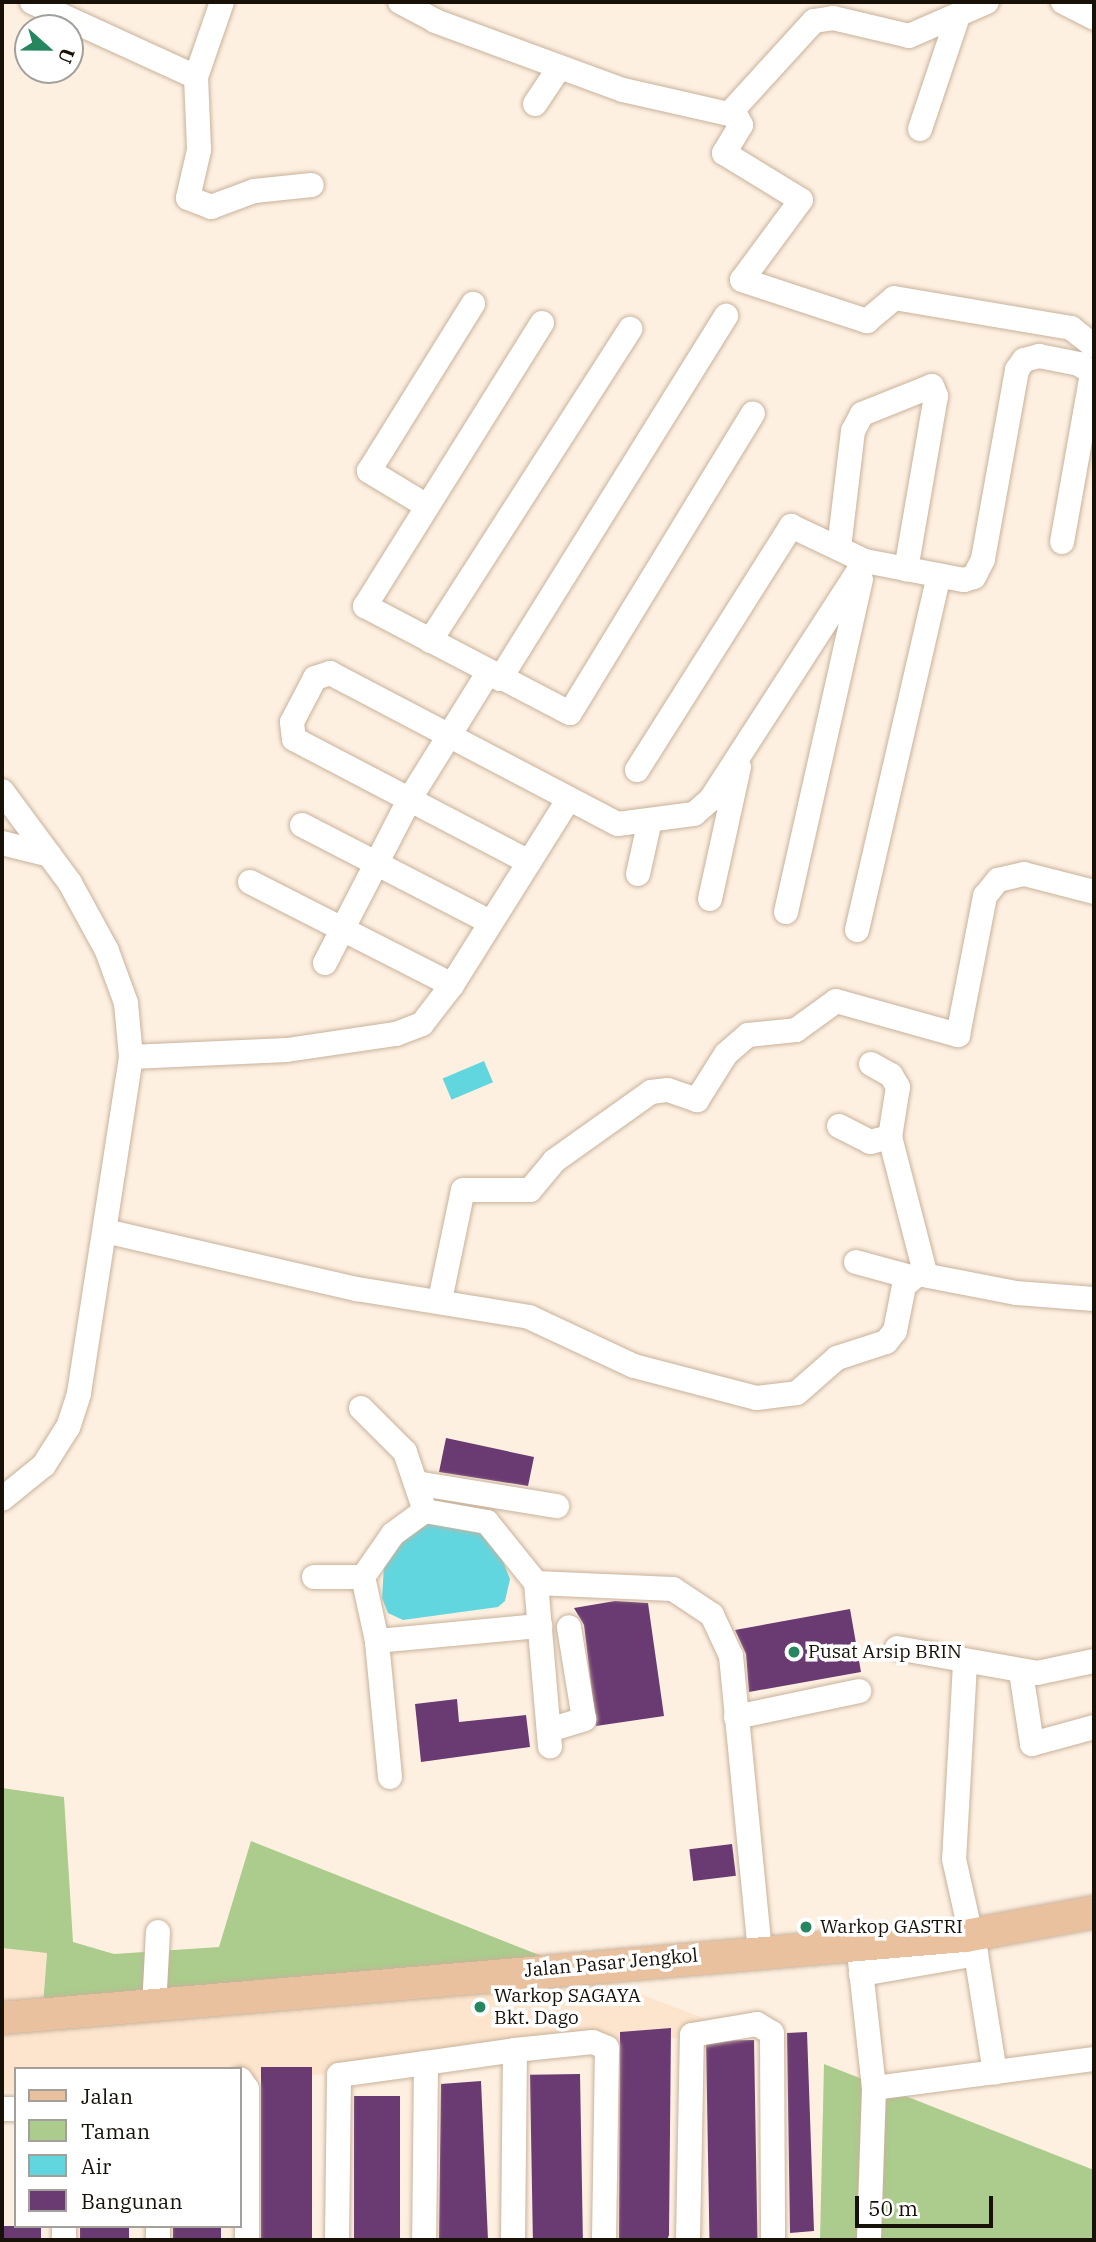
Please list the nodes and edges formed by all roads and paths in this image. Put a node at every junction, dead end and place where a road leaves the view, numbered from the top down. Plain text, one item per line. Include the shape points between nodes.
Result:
1 (32, 2) edge
2 (222, 2) edge
3 (400, 2) edge
4 (987, 2) edge
5 (1063, 2) edge
6 (1094, 18) edge
7 (957, 19) junction
8 (559, 68) junction
9 (196, 77) junction
10 (535, 104) dead end
11 (734, 113) junction
12 (920, 129) dead end
13 (312, 186) dead end
14 (473, 304) dead end
15 (726, 316) dead end
16 (542, 323) dead end
17 (630, 329) dead end
18 (1094, 346) edge
19 (1093, 374) edge
20 (753, 413) dead end
21 (427, 506) junction
22 (1062, 542) dead end
23 (839, 548) junction
24 (865, 561) junction
25 (906, 569) junction
26 (939, 576) junction
27 (430, 641) junction
28 (494, 676) junction
29 (447, 735) junction
30 (743, 750) junction
31 (637, 770) dead end
32 (2, 791) edge
33 (409, 800) junction
34 (568, 800) junction
35 (650, 820) junction
36 (302, 825) dead end
37 (2, 843) edge
38 (51, 855) junction
39 (529, 862) junction
40 (376, 863) junction
41 (638, 874) dead end
42 (250, 882) dead end
43 (1094, 892) edge
44 (710, 899) dead end
45 (786, 912) dead end
46 (490, 922) junction
47 (342, 929) junction
48 (856, 930) dead end
49 (326, 962) dead end
50 (452, 985) junction
51 (131, 1057) junction
52 (871, 1064) dead end
53 (839, 1126) dead end
54 (890, 1138) junction
55 (105, 1231) junction
56 (856, 1262) dead end
57 (918, 1274) junction
58 (1093, 1294) edge
59 (440, 1300) junction
60 (361, 1408) dead end
61 (416, 1483) junction
62 (2, 1499) edge
63 (557, 1506) dead end
64 (425, 1511) junction
65 (314, 1577) dead end
66 (363, 1577) junction
67 (536, 1583) junction
68 (540, 1626) junction
69 (569, 1627) dead end
70 (377, 1641) junction
71 (897, 1648) dead end
72 (1094, 1661) edge
73 (965, 1664) junction
74 (1021, 1672) junction
75 (859, 1691) dead end
76 (736, 1717) junction
77 (1094, 1727) edge
78 (390, 1777) dead end
79 (1094, 1912) edge
80 (158, 1932) dead end
81 (971, 1935) junction
82 (760, 1950) junction
83 (860, 1959) junction
84 (154, 2008) junction
85 (2, 2018) edge
86 (515, 2050) junction
87 (1094, 2059) edge
88 (426, 2063) junction
89 (995, 2072) junction
90 (242, 2082) edge
91 (874, 2088) junction
92 (247, 2240) edge
93 (337, 2240) edge
94 (424, 2240) edge
95 (513, 2240) edge
96 (604, 2240) edge
97 (688, 2240) edge
98 (773, 2240) edge
99 (869, 2240) edge

1 - 9 street
2 - 9 street
3 - 8 street
4 - 7 street
5 - 6 street
7 - 11 street via 909,36 833,18 814,21
7 - 12 street
8 - 10 street
8 - 11 street via 623,90
9 - 13 street via 199,150 191,201 211,207 254,191
11 - 18 street via 741,125 724,153 801,200 742,280 867,321 894,298 1071,328
14 - 21 street via 369,471
15 - 28 street
16 - 21 street
17 - 27 street
19 - 22 street
19 - 26 street via 1079,364 1039,356 1024,360 1017,370 983,559 974,577
20 - 28 street via 570,713
21 - 27 street via 365,606
23 - 24 street
23 - 25 street via 853,431 862,414 932,386 936,396
23 - 31 street via 791,526
24 - 25 street
24 - 30 street
24 - 45 street
25 - 26 street
26 - 48 street
27 - 28 street
28 - 29 street
29 - 33 street
29 - 33 street via 330,673 315,678 292,722 294,739
29 - 34 street
30 - 35 street via 711,799 694,814
30 - 44 street
32 - 38 street
33 - 39 street
33 - 40 street
34 - 35 street via 618,824
34 - 39 street
35 - 41 street
36 - 40 street
37 - 38 street
38 - 51 street via 119,977
39 - 46 street
40 - 46 street
40 - 47 street
42 - 47 street
43 - 59 street via 1024,874 998,880 985,896 958,1035 836,1001 796,1030 748,1035 726,1054 698,1100 668,1090 651,1092 554,1161 530,1190 463,1190
46 - 50 street
47 - 49 street
47 - 50 street
50 - 51 street via 422,1024 396,1034 287,1050
51 - 55 street
52 - 54 street via 891,1075 898,1087
53 - 54 street via 870,1142
54 - 57 street
55 - 59 street via 357,1289
55 - 62 street via 79,1394 68,1427 44,1465
56 - 57 street
57 - 58 street via 1016,1293
57 - 59 street via 898,1300 892,1338 837,1358 797,1393 769,1397 634,1366 529,1317
60 - 61 street via 405,1452
61 - 63 street
61 - 64 street
64 - 66 street via 393,1534
64 - 67 street via 487,1522
65 - 66 street
66 - 70 street
67 - 68 street
67 - 76 street via 673,1589 695,1601 725,1636
68 - 69 street via 550,1738 584,1719
68 - 70 street
70 - 78 street
71 - 73 street
72 - 74 street via 1051,1672
73 - 74 street
73 - 81 street via 954,1859
74 - 77 street via 1032,1744
75 - 76 street
76 - 82 street
79 - 81 main road, Jalan Pasar Jengkol
80 - 84 street
81 - 83 main road, Jalan Pasar Jengkol
82 - 83 main road, Jalan Pasar Jengkol
82 - 84 main road, Jalan Pasar Jengkol
83 - 89 street via 976,1954
83 - 91 street
84 - 85 main road, Jalan Pasar Jengkol
86 - 88 street
86 - 95 street
86 - 96 street via 593,2042 607,2048
87 - 89 street
88 - 93 street via 339,2075
88 - 94 street
89 - 91 street
90 - 92 street via 247,2090
91 - 99 street
97 - 98 street via 692,2035 757,2024 772,2033

